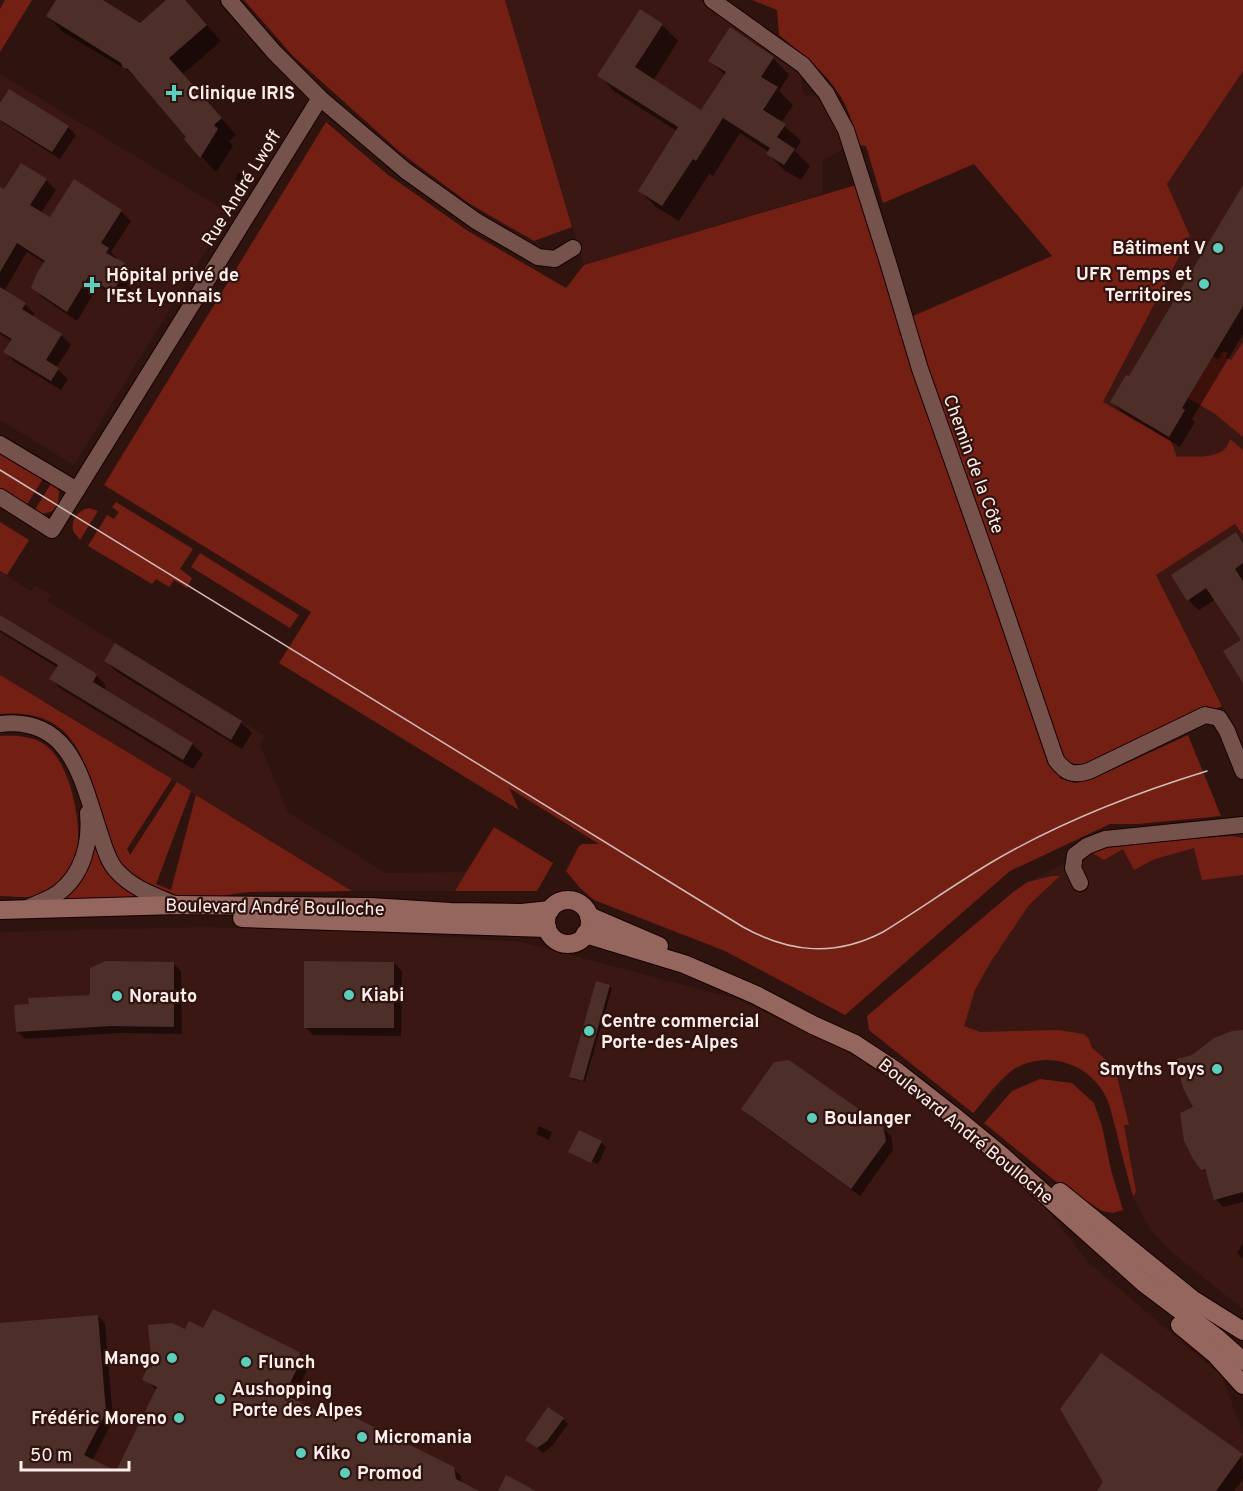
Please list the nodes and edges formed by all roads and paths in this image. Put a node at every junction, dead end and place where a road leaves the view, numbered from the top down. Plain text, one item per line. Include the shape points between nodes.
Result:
1 (229, 0) edge
2 (712, 0) edge
3 (320, 98) junction
4 (573, 248) dead end
5 (0, 444) edge
6 (77, 490) junction
7 (0, 497) edge
8 (0, 724) edge
9 (1243, 771) edge
10 (86, 794) junction
11 (1243, 825) edge
12 (1080, 883) dead end
13 (178, 905) junction
14 (0, 910) edge
15 (24, 910) junction
16 (550, 910) junction
17 (589, 916) junction
18 (0, 921) edge
19 (547, 928) junction
20 (585, 934) junction
21 (954, 1112) junction
22 (984, 1136) junction
23 (1144, 1282) junction
24 (1243, 1331) edge
25 (1243, 1361) edge
26 (1243, 1385) edge

1 - 3 street
2 - 9 street, Chemin de la Côte via 803,65 826,93 846,130 920,369 1056,760 1065,771 1076,775 1204,715 1219,718
3 - 4 street via 406,171 476,221 538,257 555,259
3 - 6 street, Rue André Lwoff
5 - 6 street
6 - 7 street, Rue André Lwoff via 52,530
8 - 10 street via 39,728 54,738 78,768
10 - 13 street via 116,871 137,888
10 - 15 street via 88,841 79,870 59,892
11 - 12 street via 1105,839 1075,855 1073,868
13 - 15 main road, Boulevard André Boulloche
13 - 16 main road, Boulevard André Boulloche via 522,913
14 - 15 main road, Boulevard André Boulloche
16 - 17 main road, Boulevard André Boulloche via 557,903 571,900 581,904
16 - 19 main road
17 - 20 main road
17 - 21 main road, Boulevard André Boulloche via 778,993 844,1028 900,1063
18 - 19 main road, Boulevard André Boulloche via 191,917
19 - 20 main road via 552,937 564,943 574,943
20 - 21 main road, Boulevard André Boulloche via 684,964 767,1000 855,1044
21 - 22 main road, Boulevard André Boulloche
22 - 23 main road, Boulevard André Boulloche
22 - 24 main road, Boulevard André Boulloche via 1192,1299
23 - 25 main road, Boulevard André Boulloche
23 - 26 main road via 1181,1325

